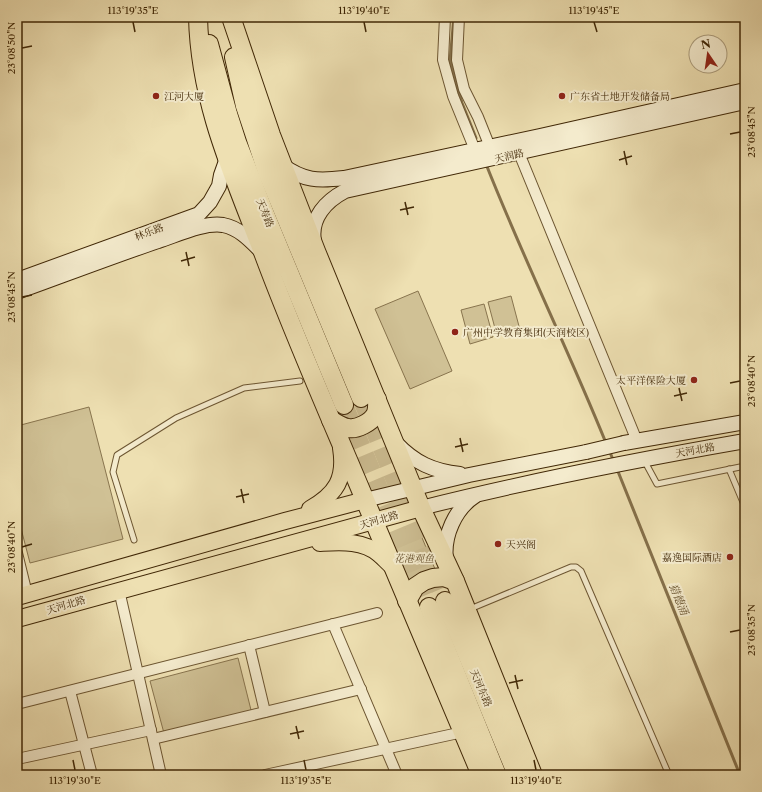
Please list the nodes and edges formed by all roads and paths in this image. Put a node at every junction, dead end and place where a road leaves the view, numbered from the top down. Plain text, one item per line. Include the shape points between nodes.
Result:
1 (198, 17) edge
2 (202, 17) edge
3 (227, 17) edge
4 (231, 17) edge
5 (445, 17) edge
6 (459, 17) edge
7 (745, 90) edge
8 (745, 102) edge
9 (219, 135) junction
10 (484, 154) junction
11 (519, 154) junction
12 (282, 165) junction
13 (316, 251) junction
14 (263, 253) junction
15 (17, 280) edge
16 (17, 292) edge
17 (300, 381) dead end
18 (369, 399) junction
19 (344, 405) tunnel mouth
20 (331, 420) junction
21 (745, 422) edge
22 (745, 441) edge
23 (394, 442) junction
24 (630, 442) junction
25 (644, 459) junction
26 (745, 466) edge
27 (729, 469) junction
28 (468, 475) junction
29 (413, 488) junction
30 (480, 493) junction
31 (365, 500) junction
32 (745, 507) edge
33 (421, 508) junction
34 (285, 521) junction
35 (374, 522) junction
36 (134, 540) dead end
37 (287, 546) junction
38 (17, 553) edge
39 (446, 560) junction
40 (393, 567) junction
41 (455, 582) junction
42 (119, 590) junction
43 (22, 595) edge
44 (407, 601) junction
45 (467, 610) junction
46 (377, 613) dead end
47 (17, 619) edge
48 (333, 624) junction
49 (248, 645) junction
50 (138, 673) junction
51 (361, 689) junction
52 (70, 691) junction
53 (17, 704) edge
54 (266, 712) junction
55 (462, 732) junction
56 (152, 734) junction
57 (84, 744) junction
58 (386, 749) junction
59 (17, 759) edge
60 (296, 772) edge
61 (92, 775) edge
62 (161, 775) edge
63 (266, 775) edge
64 (397, 775) edge
65 (481, 775) edge
66 (497, 775) edge
67 (517, 775) edge
68 (533, 775) edge
69 (669, 775) edge

1 - 9 highway via 203,71
2 - 19 highway, 天寿路 via 237,142
3 - 18 highway, 天寿路 via 239,83 262,158
4 - 12 highway
5 - 10 street via 443,60 453,96
6 - 10 street via 457,60 464,89 478,117
7 - 10 street, 天润路
8 - 11 street, 天润路
9 - 14 highway
9 - 15 street, 林乐路 via 226,161 215,194 199,214
10 - 11 street, 天润路
10 - 12 street, 天润路 via 323,181 307,178
10 - 13 street, 天润路 via 345,191 334,197 323,206 316,220 313,234
11 - 24 street
12 - 13 highway
13 - 18 highway
14 - 16 street, 林乐路 via 239,231 223,225 208,225
14 - 20 highway
17 - 36 lane via 244,388 176,418 117,455 113,472
18 - 20 highway via 377,410 362,426 348,428
18 - 23 highway
20 - 31 highway
20 - 34 main road via 341,449 343,466 335,488 329,497 319,504
21 - 24 street, 天河北路
22 - 25 street, 天河北路
23 - 28 street via 425,466
23 - 29 highway
24 - 28 street, 天河北路, bridge
25 - 27 lane via 656,484
25 - 30 street, 天河北路
26 - 27 lane
27 - 32 lane
28 - 29 street, 天河北路
29 - 31 street, 天河北路
29 - 33 highway
30 - 33 street, 天河北路
30 - 39 street via 466,502 454,520 446,543
31 - 34 main road, 天河北路
31 - 35 highway
33 - 35 main road, 天河北路
33 - 39 highway
34 - 43 main road, 天河北路
35 - 37 main road, 天河北路
35 - 40 highway
37 - 40 main road via 350,542 378,552
37 - 42 main road, 天河北路
38 - 43 street
39 - 41 highway
40 - 44 highway
41 - 44 highway via 444,577 424,581 415,587
41 - 45 highway
42 - 47 main road, 天河北路
42 - 50 street
44 - 55 highway
45 - 68 highway
45 - 69 lane via 571,567 581,571
46 - 48 street
48 - 49 street
48 - 51 street
49 - 50 street
49 - 54 street
50 - 52 street
50 - 56 street
51 - 54 street
51 - 58 street
52 - 53 street
52 - 57 street
54 - 56 street
55 - 58 street
55 - 65 highway
56 - 57 street
56 - 62 street
57 - 59 street
57 - 61 street
58 - 60 street
58 - 64 street
60 - 63 street
66 - 67 highway, 天河东路 via 437,604

